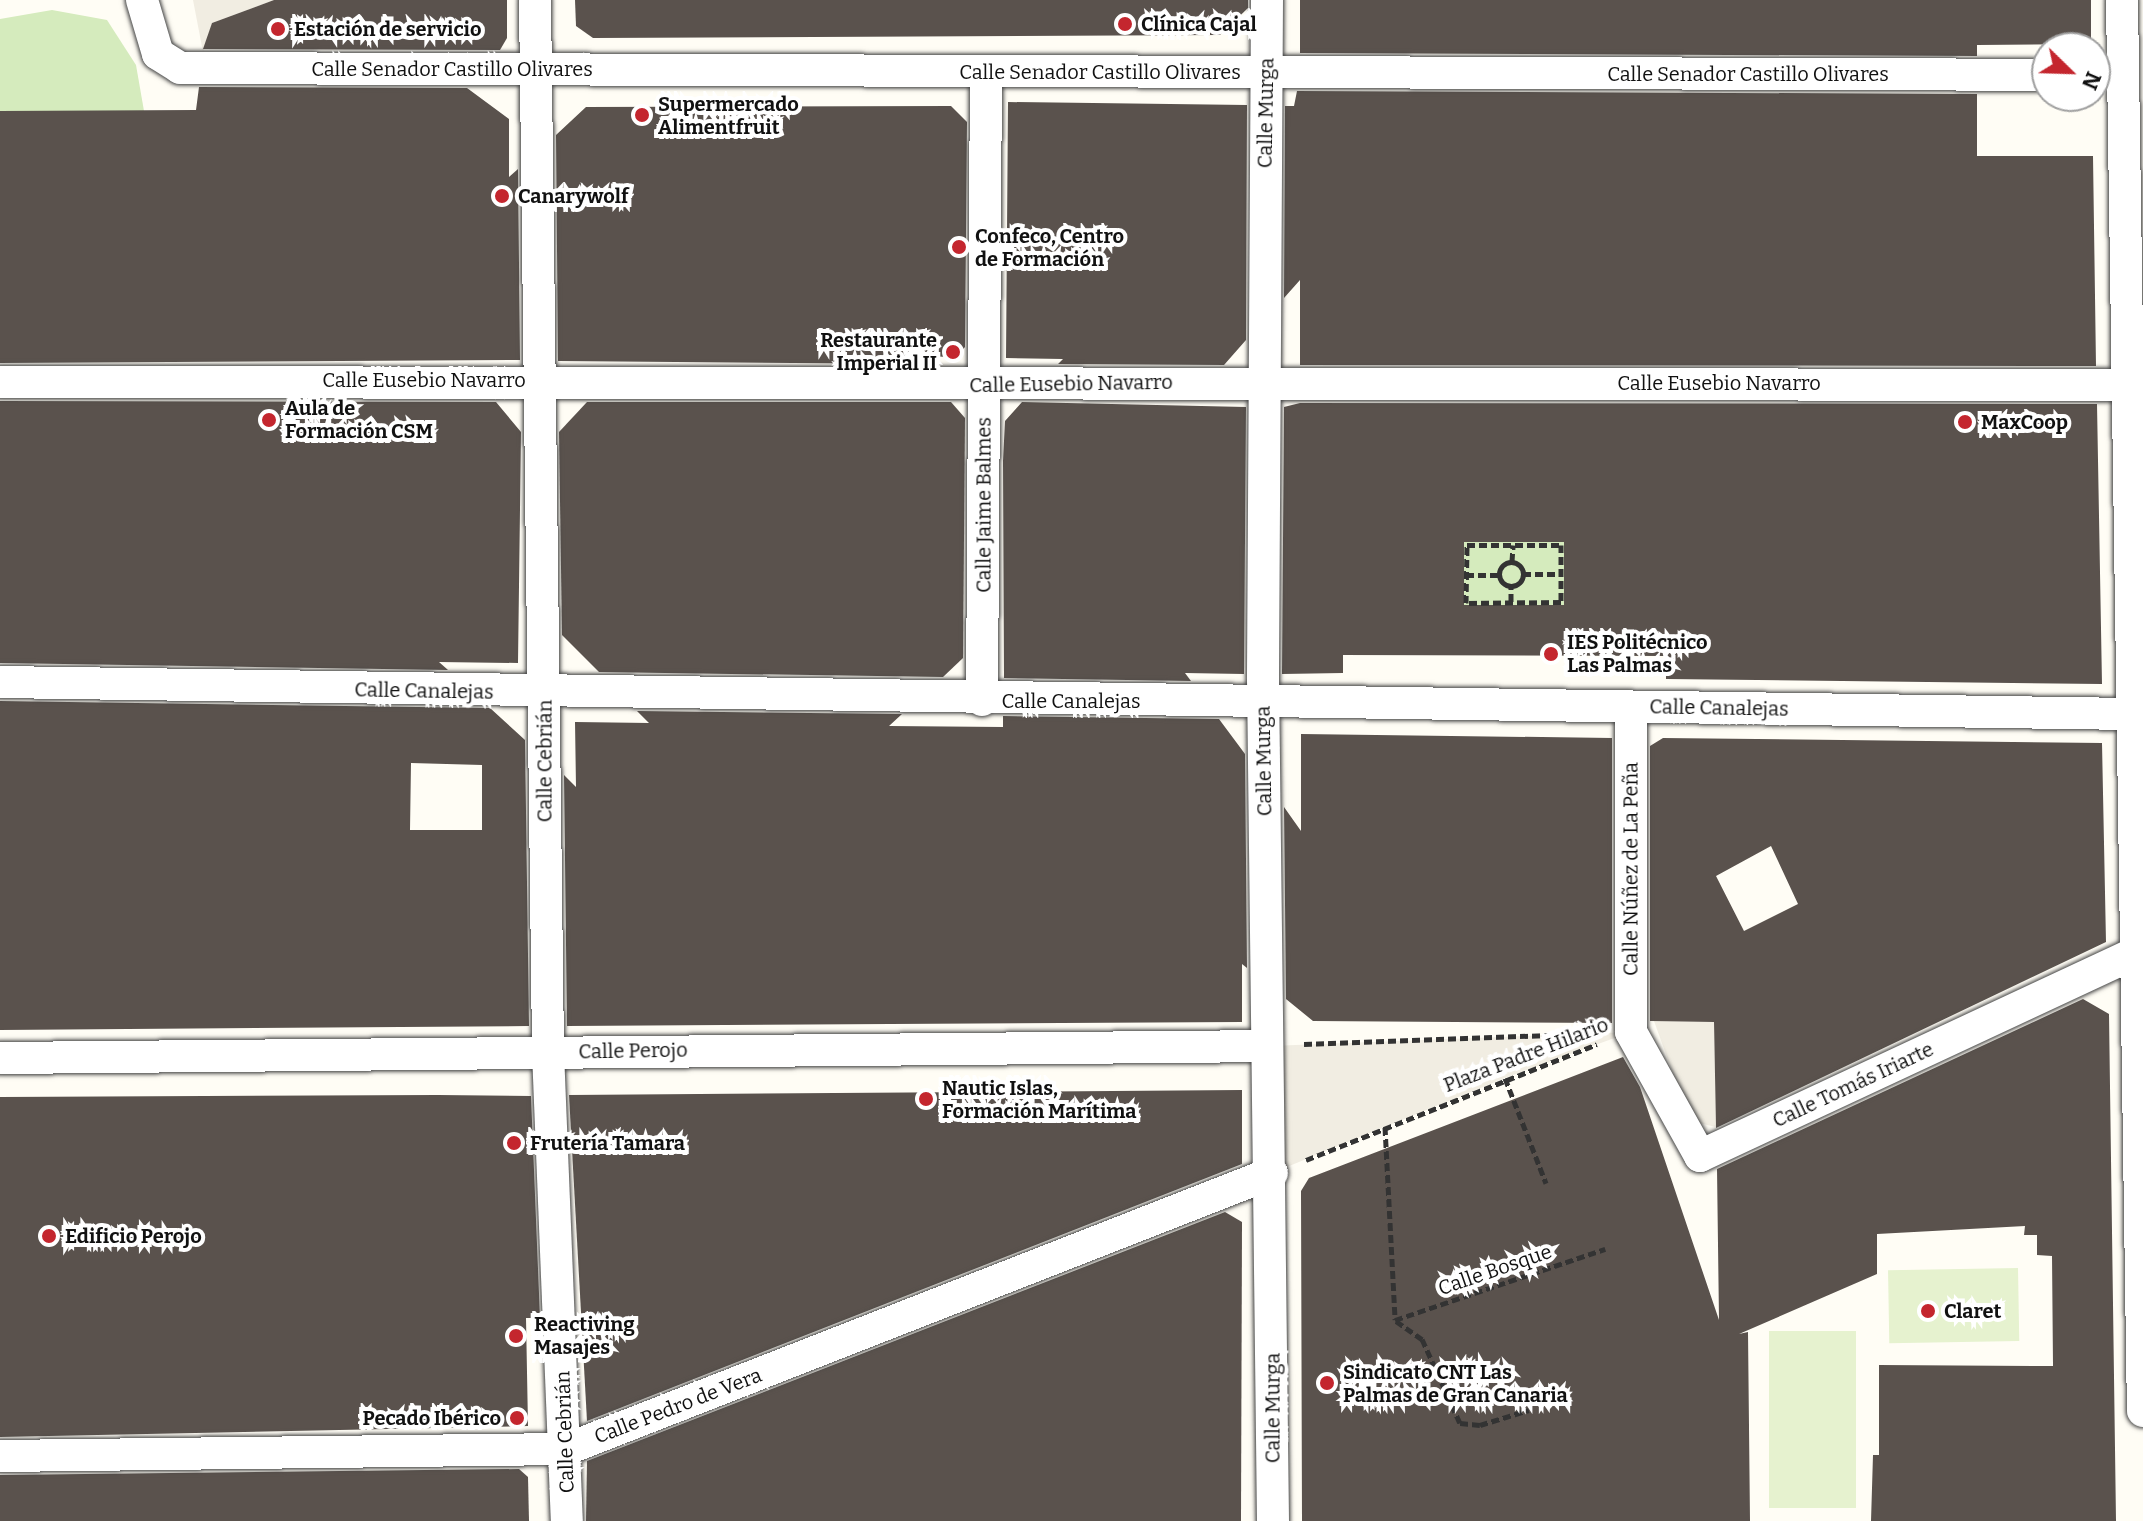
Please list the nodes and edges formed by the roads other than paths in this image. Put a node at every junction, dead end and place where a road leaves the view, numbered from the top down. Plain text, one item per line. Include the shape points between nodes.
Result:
1 (142, 0) edge
2 (535, 0) edge
3 (1267, 0) edge
4 (2122, 0) edge
5 (539, 69) junction
6 (986, 71) junction
7 (1267, 72) junction
8 (2031, 75) edge
9 (2120, 75) edge
10 (541, 380) junction
11 (1262, 381) junction
12 (0, 382) edge
13 (2135, 385) edge
14 (985, 386) junction
15 (0, 682) edge
16 (545, 693) junction
17 (982, 700) junction
18 (1263, 702) junction
19 (1631, 707) junction
20 (2138, 714) edge
21 (2134, 954) junction
22 (1631, 1032) joint
23 (1267, 1046) junction
24 (548, 1052) junction
25 (0, 1058) edge
26 (1272, 1173) junction
27 (2143, 1411) edge
28 (567, 1449) junction
29 (0, 1456) edge
30 (567, 1521) edge
31 (1273, 1521) edge

1 - 5 street, Calle Senador Castillo Olivares via 158,54 180,68
2 - 5 street, Calle Cebrián
3 - 7 street, Calle Murga
4 - 9 street
5 - 6 street, Calle Senador Castillo Olivares
5 - 10 street, Calle Cebrián
6 - 7 street, Calle Senador Castillo Olivares
6 - 14 street, Calle Jaime Balmes
7 - 8 street, Calle Senador Castillo Olivares
7 - 11 street, Calle Murga
9 - 13 street
10 - 12 street, Calle Eusebio Navarro
10 - 14 street, Calle Eusebio Navarro
10 - 16 street, Calle Cebrián
11 - 13 street, Calle Eusebio Navarro
11 - 14 street, Calle Eusebio Navarro
11 - 18 street, Calle Murga
13 - 20 street
14 - 17 street, Calle Jaime Balmes
15 - 16 street, Calle Canalejas
16 - 17 street, Calle Canalejas
16 - 24 street, Calle Cebrián
17 - 18 street, Calle Canalejas
18 - 19 street, Calle Canalejas
18 - 23 street, Calle Murga
19 - 20 street, Calle Canalejas
19 - 22 street, Calle Núñez de La Peña
20 - 21 street
21 - 22 street, Calle Tomás Iriarte via 1700,1156
21 - 27 street
23 - 24 street, Calle Perojo
23 - 26 street, Calle Murga
24 - 25 street, Calle Perojo
24 - 28 street, Calle Cebrián
26 - 28 street, Calle Pedro de Vera
26 - 31 street, Calle Murga
28 - 29 street, Calle Pedro de Vera
28 - 30 street, Calle Cebrián

